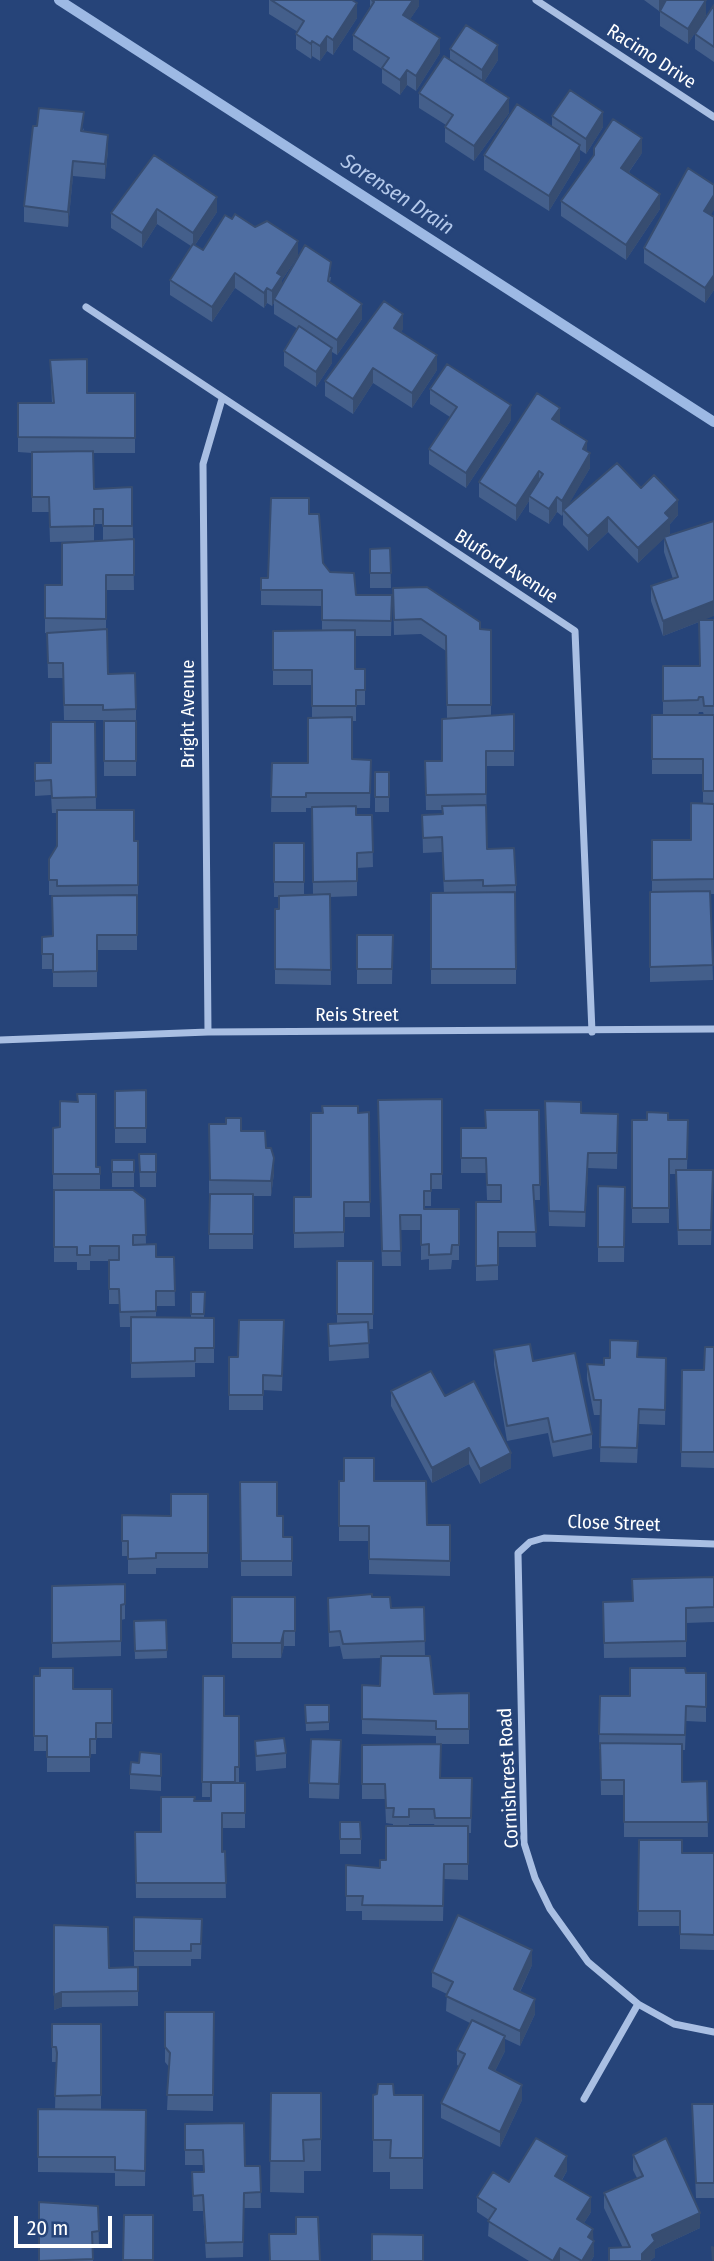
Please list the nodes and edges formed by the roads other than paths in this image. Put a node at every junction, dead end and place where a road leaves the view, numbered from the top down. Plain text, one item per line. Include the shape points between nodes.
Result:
1 (536, 0) edge
2 (714, 117) edge
3 (86, 307) dead end
4 (222, 400) junction
5 (714, 1029) edge
6 (208, 1031) junction
7 (592, 1031) junction
8 (0, 1040) edge
9 (714, 1544) edge
10 (518, 1553) joint
11 (638, 2004) junction
12 (714, 2032) edge
13 (584, 2099) dead end

1 - 2 street, Racimo Drive
3 - 4 street, Bluford Avenue
4 - 6 street, Bright Avenue via 203,464
4 - 7 street, Bluford Avenue via 575,631
5 - 7 street, Reis Street
6 - 7 street, Reis Street
6 - 8 street, Reis Street
9 - 10 street, Close Street via 544,1538 530,1542
10 - 11 street, Cornishcrest Road via 524,1843 550,1909 588,1962
11 - 12 street, Cornishcrest Road via 674,2024
11 - 13 street

